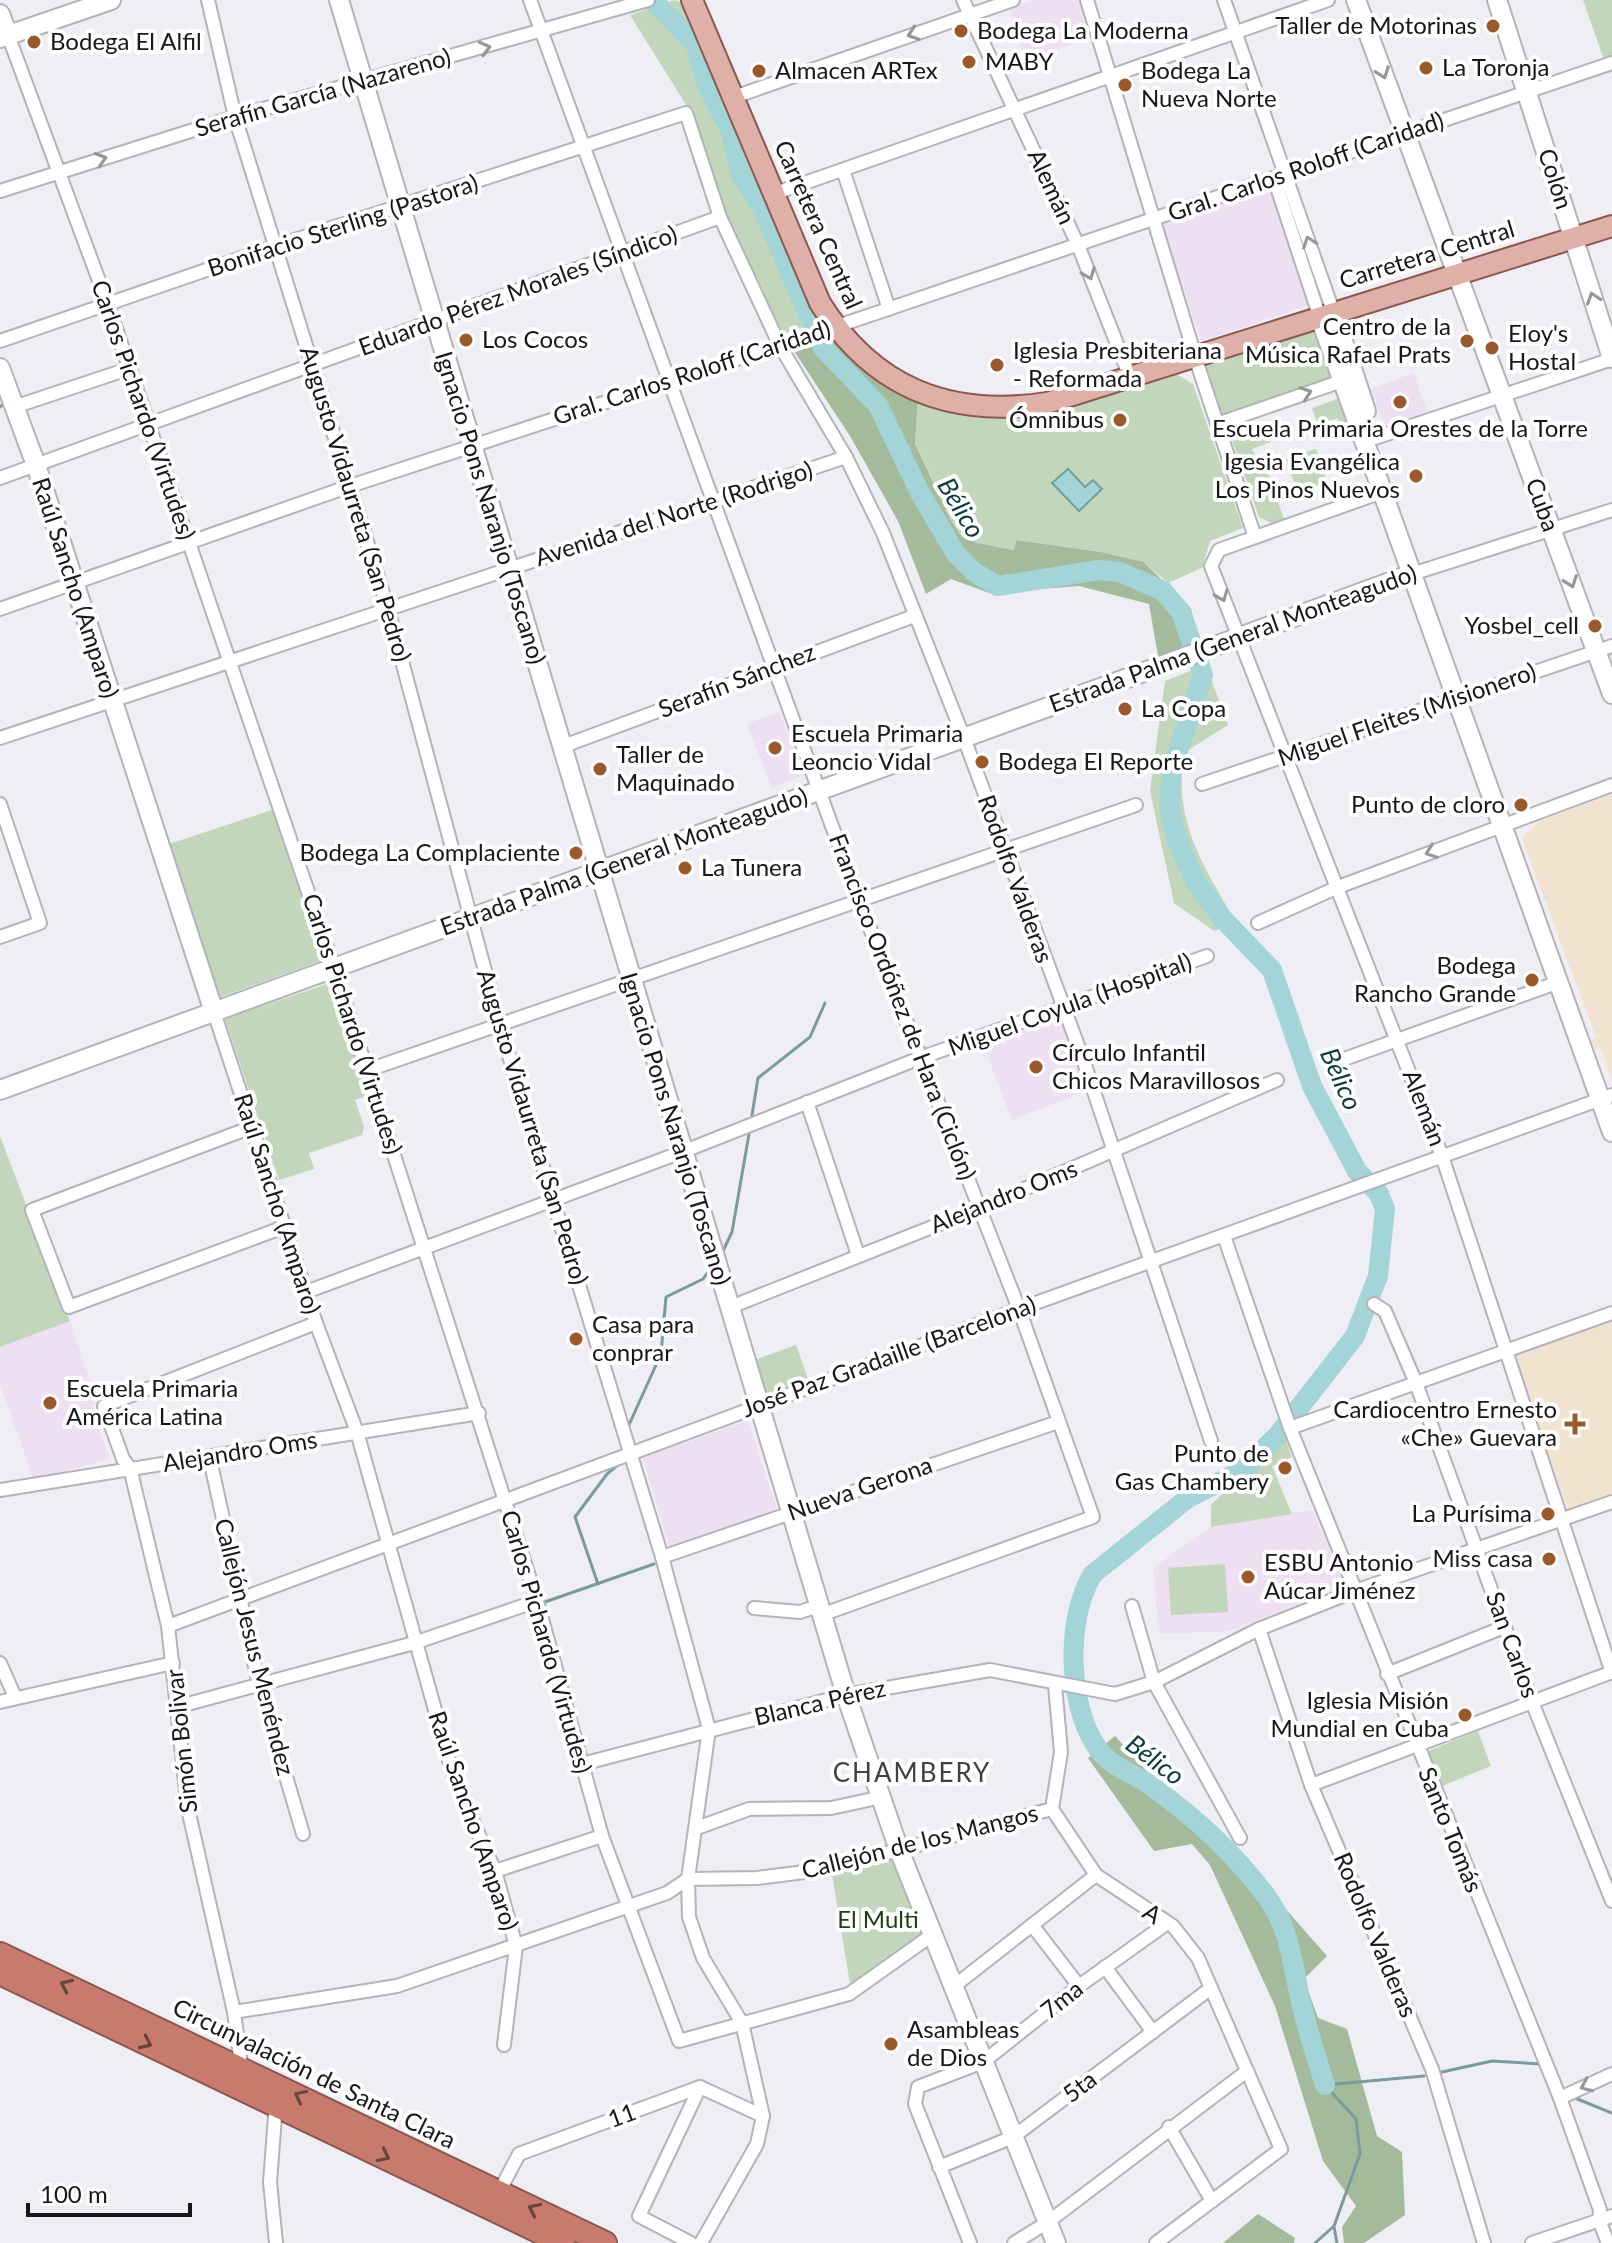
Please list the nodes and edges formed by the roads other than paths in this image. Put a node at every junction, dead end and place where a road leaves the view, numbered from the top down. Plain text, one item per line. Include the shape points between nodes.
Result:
1 (111, 0) edge
2 (208, 0) edge
3 (339, 0) edge
4 (530, 0) edge
5 (648, 0) edge
6 (692, 0) edge
7 (963, 0) edge
8 (1013, 0) edge
9 (1087, 0) edge
10 (1224, 0) edge
11 (1328, 0) edge
12 (1356, 0) edge
13 (1497, 0) edge
14 (0, 14) edge
15 (969, 14) junction
16 (543, 32) junction
17 (1235, 33) junction
18 (4, 37) edge
19 (1612, 63) edge
20 (1110, 77) junction
21 (363, 80) junction
22 (1526, 92) junction
23 (734, 97) junction
24 (1016, 110) junction
25 (686, 113) joint
26 (235, 117) junction
27 (1405, 134) junction
28 (584, 145) junction
29 (843, 170) junction
30 (59, 172) junction
31 (1280, 176) junction
32 (0, 191) edge
33 (773, 194) junction
34 (401, 207) junction
35 (720, 217) junction
36 (1154, 219) junction
37 (1612, 226) edge
38 (1574, 237) junction
39 (1078, 245) junction
40 (276, 246) junction
41 (622, 252) junction
42 (1456, 272) junction
43 (108, 305) junction
44 (889, 309) junction
45 (1326, 313) junction
46 (435, 322) junction
47 (832, 328) junction
48 (0, 341) edge
49 (780, 346) junction
50 (1196, 356) junction
51 (1612, 358) edge
52 (314, 365) junction
53 (0, 368) edge
54 (128, 369) junction
55 (1130, 377) junction
56 (1342, 381) junction
57 (667, 382) junction
58 (1502, 396) junction
59 (14, 407) junction
60 (1217, 424) junction
61 (148, 425) junction
62 (1375, 438) junction
63 (471, 445) junction
64 (846, 457) junction
65 (36, 465) junction
66 (0, 478) edge
67 (350, 486) junction
68 (1382, 492) junction
69 (713, 501) junction
70 (1612, 510) edge
71 (1552, 530) junction
72 (1255, 537) junction
73 (188, 541) junction
74 (508, 569) junction
75 (1417, 572) junction
76 (73, 582) junction
77 (0, 609) edge
78 (388, 609) junction
79 (914, 616) junction
80 (1239, 637) junction
81 (1604, 648) edge
82 (228, 662) junction
83 (773, 666) junction
84 (1612, 694) edge
85 (1462, 696) junction
86 (110, 701) junction
87 (0, 738) edge
88 (964, 738) junction
89 (561, 747) junction
90 (1285, 756) junction
91 (1202, 784) dead end
92 (1612, 785) edge
93 (819, 791) junction
94 (0, 804) edge
95 (1136, 805) dead end
96 (1509, 823) junction
97 (1004, 849) junction
98 (598, 871) junction
99 (1338, 887) junction
100 (859, 900) junction
101 (471, 918) junction
102 (1258, 923) dead end
103 (0, 937) edge
104 (1207, 956) dead end
105 (334, 968) junction
106 (630, 977) junction
107 (1559, 982) junction
108 (1063, 1009) junction
109 (214, 1012) junction
110 (499, 1023) junction
111 (1398, 1039) junction
112 (920, 1058) junction
113 (1347, 1058) dead end
114 (368, 1070) junction
115 (1277, 1080) dead end
116 (0, 1090) edge
117 (1608, 1099) edge
118 (807, 1102) junction
119 (252, 1127) junction
120 (1612, 1132) edge
121 (682, 1152) junction
122 (1114, 1152) junction
123 (1442, 1156) junction
124 (554, 1199) junction
125 (980, 1208) junction
126 (284, 1227) junction
127 (1224, 1236) junction
128 (426, 1249) junction
129 (858, 1255) junction
130 (1149, 1262) junction
131 (306, 1292) junction
132 (1374, 1304) dead end
133 (728, 1308) junction
134 (1019, 1309) junction
135 (1612, 1313) edge
136 (316, 1323) junction
137 (1507, 1350) junction
138 (1416, 1383) junction
139 (757, 1406) junction
140 (479, 1413) junction
141 (1058, 1422) junction
142 (1290, 1428) junction
143 (357, 1432) junction
144 (1211, 1441) dead end
145 (631, 1454) junction
146 (210, 1459) junction
147 (130, 1468) junction
148 (0, 1490) edge
149 (505, 1498) junction
150 (1612, 1502) edge
151 (790, 1513) junction
152 (1562, 1519) junction
153 (386, 1546) junction
154 (1476, 1550) junction
155 (662, 1557) junction
156 (1355, 1591) junction
157 (239, 1600) junction
158 (537, 1601) junction
159 (1132, 1606) dead end
160 (754, 1608) dead end
161 (820, 1611) junction
162 (168, 1626) junction
163 (1504, 1627) junction
164 (1259, 1629) junction
165 (414, 1643) junction
166 (0, 1663) edge
167 (173, 1663) junction
168 (1612, 1672) edge
169 (1387, 1674) junction
170 (1154, 1682) junction
171 (259, 1685) junction
172 (1058, 1685) junction
173 (846, 1695) junction
174 (15, 1697) junction
175 (0, 1702) edge
176 (1532, 1702) junction
177 (180, 1706) junction
178 (709, 1729) junction
179 (1415, 1746) junction
180 (582, 1764) junction
181 (1311, 1785) junction
182 (882, 1797) junction
183 (1052, 1809) junction
184 (697, 1828) junction
185 (303, 1834) dead end
186 (602, 1836) junction
187 (1240, 1838) dead end
188 (899, 1850) junction
189 (495, 1871) junction
190 (1096, 1875) junction
191 (688, 1879) junction
192 (1612, 1901) edge
193 (627, 1906) junction
194 (1166, 1924) junction
195 (1032, 1925) junction
196 (932, 1935) junction
197 (516, 1946) junction
198 (0, 1954) edge
199 (1105, 1967) junction
200 (0, 1973) edge
201 (1079, 1986) junction
202 (953, 1987) junction
203 (1211, 1988) junction
204 (234, 2012) junction
205 (742, 2023) junction
206 (1153, 2032) junction
207 (504, 2045) dead end
208 (983, 2062) junction
209 (1247, 2071) junction
210 (1612, 2074) edge
211 (241, 2077) junction
212 (700, 2087) junction
213 (1560, 2098) junction
214 (276, 2104) junction
215 (763, 2116) junction
216 (1169, 2127) junction
217 (1013, 2137) junction
218 (939, 2167) junction
219 (499, 2192) junction
220 (1212, 2201) junction
221 (1606, 2218) edge
222 (1048, 2222) junction
223 (276, 2243) edge
224 (563, 2243) edge
225 (605, 2243) edge
226 (691, 2243) edge
227 (701, 2243) edge
228 (970, 2243) edge
229 (1014, 2243) edge
230 (1056, 2243) edge
231 (1156, 2243) edge
232 (1484, 2243) edge
233 (1532, 2243) edge
234 (1608, 2243) edge

1 - 18 street
2 - 26 street, Augusto Vidaurreta (San Pedro)
3 - 21 street, Ignacio Pons Naranjo (Toscano)
4 - 16 street, Francisco Ordóñez de Hara (Ciclón)
5 - 16 street, Serafín García (Nazareno)
6 - 23 main road, Carretera Central
7 - 15 street, Alemán
8 - 15 street
9 - 20 street
10 - 17 street
11 - 17 street
12 -> 27 street, Cuba
13 - 22 street, Colón
14 - 18 street, Carlos Pichardo (Virtudes)
15 -> 23 street
15 - 24 street, Alemán
21 -> 16 street, Serafín García (Nazareno)
16 - 28 street, Francisco Ordóñez de Hara (Ciclón)
17 - 20 street
17 - 31 street
18 - 30 street, Carlos Pichardo (Virtudes)
19 - 22 street, Gral. Carlos Roloff (Caridad)
20 - 24 street
20 - 36 street
21 - 26 street, Serafín García (Nazareno)
21 - 34 street, Ignacio Pons Naranjo (Toscano)
22 - 27 street, Gral. Carlos Roloff (Caridad)
22 - 38 street, Colón
23 - 33 main road, Carretera Central
24 - 29 street
24 - 39 street, Alemán
25 - 28 street, Bonifacio Sterling (Pastora)
25 - 35 street, Rodolfo Valderas
30 -> 26 street, Serafín García (Nazareno)
26 - 40 street, Augusto Vidaurreta (San Pedro)
27 - 31 street, Gral. Carlos Roloff (Caridad)
27 - 42 street, Cuba
28 - 34 street, Bonifacio Sterling (Pastora)
28 - 41 street, Francisco Ordóñez de Hara (Ciclón)
29 - 33 street
29 - 44 street
30 - 32 street, Serafín García (Nazareno)
30 - 43 street, Carlos Pichardo (Virtudes)
31 - 36 street, Gral. Carlos Roloff (Caridad)
31 - 45 street
33 - 47 main road, Carretera Central
34 - 40 street, Bonifacio Sterling (Pastora)
34 - 46 street, Ignacio Pons Naranjo (Toscano)
35 - 41 street, Eduardo Pérez Morales (Síndico)
35 - 49 street, Rodolfo Valderas
36 - 39 street, Gral. Carlos Roloff (Caridad)
36 - 50 street
37 - 38 main road, Carretera Central
38 - 42 main road, Carretera Central
51 -> 38 street, Colón
39 - 44 street, Gral. Carlos Roloff (Caridad)
39 -> 55 street, Alemán
40 - 43 street, Bonifacio Sterling (Pastora)
40 - 52 street, Augusto Vidaurreta (San Pedro)
41 - 46 street, Eduardo Pérez Morales (Síndico)
41 - 57 street, Francisco Ordóñez de Hara (Ciclón)
42 - 45 main road, Carretera Central
42 - 58 street, Cuba
43 - 48 street, Bonifacio Sterling (Pastora)
43 - 54 street, Carlos Pichardo (Virtudes)
44 - 47 street, Gral. Carlos Roloff (Caridad)
45 - 50 main road, Carretera Central
45 - 56 street
45 - 62 street
46 - 52 street, Eduardo Pérez Morales (Síndico)
46 - 63 street, Ignacio Pons Naranjo (Toscano)
47 - 49 street, Gral. Carlos Roloff (Caridad)
47 - 55 main road, Carretera Central via 891,377 951,403 1010,408 1047,403
49 - 57 street, Gral. Carlos Roloff (Caridad)
49 - 64 street, Rodolfo Valderas
50 - 55 main road, Carretera Central
50 - 60 street
51 - 58 street
52 - 61 street, Eduardo Pérez Morales (Síndico)
52 - 67 street, Augusto Vidaurreta (San Pedro)
53 - 59 street, Raúl Sancho (Amparo)
54 - 59 street
54 - 61 street, Carlos Pichardo (Virtudes)
60 -> 56 street
56 - 68 street
57 - 63 street, Gral. Carlos Roloff (Caridad)
57 - 69 street, Francisco Ordóñez de Hara (Ciclón)
58 - 62 street
58 - 71 street, Cuba
59 - 65 street, Raúl Sancho (Amparo)
60 - 72 street
61 - 65 street, Eduardo Pérez Morales (Síndico)
61 - 73 street, Carlos Pichardo (Virtudes)
62 - 75 street
63 - 67 street, Gral. Carlos Roloff (Caridad)
63 - 74 street, Ignacio Pons Naranjo (Toscano)
64 - 69 street, Avenida del Norte (Rodrigo)
64 - 79 street, Rodolfo Valderas via 883,533
65 - 66 street, Eduardo Pérez Morales (Síndico)
65 - 76 street, Raúl Sancho (Amparo)
67 - 73 street, Gral. Carlos Roloff (Caridad)
67 - 78 street, Augusto Vidaurreta (San Pedro)
68 - 72 street
68 - 75 street
69 - 74 street, Avenida del Norte (Rodrigo)
69 - 83 street, Francisco Ordóñez de Hara (Ciclón)
70 - 71 street, Estrada Palma (General Monteagudo)
71 - 75 street, Estrada Palma (General Monteagudo)
71 -> 81 street, Cuba
72 -> 80 street, Alemán via 1214,554 1212,572
73 - 76 street, Gral. Carlos Roloff (Caridad)
73 - 82 street, Carlos Pichardo (Virtudes)
74 - 78 street, Avenida del Norte (Rodrigo)
74 - 89 street, Ignacio Pons Naranjo (Toscano)
75 - 80 street, Estrada Palma (General Monteagudo)
75 - 85 street
76 - 77 street, Gral. Carlos Roloff (Caridad)
76 - 86 street, Raúl Sancho (Amparo)
78 - 82 street, Avenida del Norte (Rodrigo)
78 - 101 street, Augusto Vidaurreta (San Pedro)
79 - 83 street, Serafín Sánchez
79 - 88 street, Rodolfo Valderas
80 - 88 street, Estrada Palma (General Monteagudo)
80 - 90 street, Alemán
81 - 84 street, Cuba
81 - 85 street, Miguel Fleites (Misionero)
82 - 86 street, Avenida del Norte (Rodrigo)
82 - 105 street, Carlos Pichardo (Virtudes)
83 - 89 street, Serafín Sánchez
83 - 93 street, Francisco Ordóñez de Hara (Ciclón)
85 - 90 street, Miguel Fleites (Misionero)
85 - 96 street
86 - 87 street, Avenida del Norte (Rodrigo)
86 - 109 street, Raúl Sancho (Amparo)
88 - 93 street, Estrada Palma (General Monteagudo)
88 - 97 street, Rodolfo Valderas
89 - 98 street, Ignacio Pons Naranjo (Toscano)
90 - 91 street, Miguel Fleites (Misionero)
90 - 99 street, Alemán
92 - 96 street
93 - 98 street, Estrada Palma (General Monteagudo)
93 - 100 street, Francisco Ordóñez de Hara (Ciclón)
94 - 103 street via 40,923
95 - 97 street
96 -> 99 street
96 - 107 street
96 - 117 street
97 - 100 street
97 - 108 street, Rodolfo Valderas
98 - 101 street, Estrada Palma (General Monteagudo)
98 - 106 street, Ignacio Pons Naranjo (Toscano)
99 - 102 street
99 - 111 street, Alemán
100 - 106 street
100 - 112 street, Francisco Ordóñez de Hara (Ciclón)
101 - 105 street, Estrada Palma (General Monteagudo)
101 - 110 street, Augusto Vidaurreta (San Pedro)
104 - 108 street, Miguel Coyula (Hospital)
105 - 109 street, Estrada Palma (General Monteagudo)
105 - 114 street, Carlos Pichardo (Virtudes)
106 - 110 street
106 - 121 street, Ignacio Pons Naranjo (Toscano)
107 - 111 street
107 - 117 street
108 - 112 street, Miguel Coyula (Hospital)
108 - 122 street, Rodolfo Valderas
109 - 116 street, Estrada Palma (General Monteagudo)
109 - 119 street, Raúl Sancho (Amparo)
110 - 114 street
110 - 124 street, Augusto Vidaurreta (San Pedro)
111 - 113 street
111 - 123 street, Alemán
112 - 118 street, Miguel Coyula (Hospital)
112 - 125 street, Francisco Ordóñez de Hara (Ciclón)
114 - 128 street, Carlos Pichardo (Virtudes)
115 - 122 street, Alejandro Oms
117 - 120 street
117 - 123 street, José Paz Gradaille (Barcelona)
118 - 121 street, Miguel Coyula (Hospital)
118 - 129 street
119 - 126 street, Raúl Sancho (Amparo)
119 - 126 street via 32,1210 69,1307
121 - 124 street, Miguel Coyula (Hospital)
121 - 133 street, Ignacio Pons Naranjo (Toscano)
122 - 125 street, Alejandro Oms
122 - 130 street, Rodolfo Valderas
123 - 127 street, José Paz Gradaille (Barcelona)
123 - 137 street, Alemán
124 - 128 street, Miguel Coyula (Hospital)
124 - 145 street, Augusto Vidaurreta (San Pedro)
125 - 129 street, Alejandro Oms
125 - 134 street, Francisco Ordóñez de Hara (Ciclón)
126 - 131 street, Raúl Sancho (Amparo)
127 - 130 street, José Paz Gradaille (Barcelona)
127 - 142 street, Santo Tomás
128 - 131 street, Miguel Coyula (Hospital)
128 - 140 street, Carlos Pichardo (Virtudes)
129 - 133 street, Alejandro Oms
130 - 134 street, José Paz Gradaille (Barcelona)
130 - 144 street, Rodolfo Valderas
131 - 136 street, Raúl Sancho (Amparo)
132 - 138 street, San Carlos via 1385,1311
133 - 139 street, Ignacio Pons Naranjo (Toscano)
134 - 139 street, José Paz Gradaille (Barcelona)
134 - 141 street, Francisco Ordóñez de Hara (Ciclón)
135 - 137 street
136 - 143 street, Raúl Sancho (Amparo)
136 - 147 street, Simón Bolivar via 108,1402 104,1412
137 - 138 street
137 - 152 street, Alemán
138 - 142 street
138 - 154 street, San Carlos
139 - 145 street, José Paz Gradaille (Barcelona)
139 - 151 street, Ignacio Pons Naranjo (Toscano)
140 - 143 street, Alejandro Oms
140 - 149 street, Carlos Pichardo (Virtudes)
141 - 151 street, Nueva Gerona
141 - 161 street, Francisco Ordóñez de Hara (Ciclón) via 1093,1517
142 - 156 street, Santo Tomás
143 - 146 street, Alejandro Oms
143 - 153 street, Raúl Sancho (Amparo)
145 - 149 street, José Paz Gradaille (Barcelona)
145 - 155 street, Augusto Vidaurreta (San Pedro)
146 - 147 street, Alejandro Oms
146 - 157 street, Callejón Jesus Menéndez
147 - 148 street, Alejandro Oms
147 - 162 street, Simón Bolivar
149 - 153 street, José Paz Gradaille (Barcelona)
149 - 158 street, Carlos Pichardo (Virtudes)
150 - 152 street
151 - 155 street, Nueva Gerona
151 - 161 street, Ignacio Pons Naranjo (Toscano)
152 - 154 street
152 - 168 street, Alemán
153 - 157 street, José Paz Gradaille (Barcelona)
153 - 165 street, Raúl Sancho (Amparo)
154 - 156 street
154 - 163 street, San Carlos
155 - 178 street, Augusto Vidaurreta (San Pedro)
156 - 164 street
156 - 169 street, Santo Tomás
157 - 162 street, José Paz Gradaille (Barcelona)
157 - 171 street, Callejón Jesus Menéndez
158 - 165 street
158 - 180 street, Carlos Pichardo (Virtudes)
159 - 170 street
160 - 161 street
161 - 173 street, Ignacio Pons Naranjo (Toscano)
162 - 167 street, Simón Bolivar
163 - 169 street
163 - 176 street, San Carlos
164 - 170 street
164 - 181 street, Rodolfo Valderas
165 - 171 street
165 - 189 street, Raúl Sancho (Amparo) via 455,1781
166 - 174 street
167 - 174 street
167 - 177 street, Simón Bolivar
168 - 176 street
169 - 179 street, Santo Tomás
170 - 172 street, Blanca Pérez via 1115,1694
170 - 187 street
171 - 177 street
171 - 185 street, Callejón Jesus Menéndez
172 - 173 street, Blanca Pérez via 990,1670
172 - 183 street via 1061,1752
173 - 178 street, Blanca Pérez
173 - 182 street, Ignacio Pons Naranjo (Toscano)
174 - 175 street
176 - 179 street
176 - 192 street, San Carlos
177 - 204 street, Simón Bolivar via 188,1809
178 - 180 street, Blanca Pérez
178 - 184 street, Augusto Vidaurreta (San Pedro)
179 - 181 street
179 - 213 street, Santo Tomás
180 - 186 street, Carlos Pichardo (Virtudes)
181 - 232 street, Rodolfo Valderas via 1432,2069
182 - 184 street via 831,1808 749,1809
182 - 188 street, Ignacio Pons Naranjo (Toscano)
183 - 188 street, Callejón de los Mangos
183 - 190 street, A
184 - 191 street, Augusto Vidaurreta (San Pedro)
186 - 189 street
186 - 193 street, Carlos Pichardo (Virtudes)
188 - 191 street, Callejón de los Mangos via 828,1869
188 - 196 street, Ignacio Pons Naranjo (Toscano)
189 - 197 street, Raúl Sancho (Amparo)
190 - 194 street, A
190 - 195 street
191 - 193 street, Callejón de los Mangos via 667,1893
191 - 205 street, Augusto Vidaurreta (San Pedro) via 689,1917 703,1958
193 - 197 street, Callejón de los Mangos
193 - 205 street, Carlos Pichardo (Virtudes) via 679,2041
194 - 199 street, 7ma
194 - 203 street, A via 1198,1958
195 - 201 street
195 - 202 street
196 - 202 street, Ignacio Pons Naranjo (Toscano)
196 - 205 street via 849,1994
197 - 204 street, Callejón de los Mangos via 397,1986
197 - 207 street, Raúl Sancho (Amparo)
211 -> 198 highway, Circunvalación de Santa Clara
199 - 201 street, 7ma
199 - 206 street
200 -> 211 highway, Circunvalación de Santa Clara
201 - 208 street, 7ma
202 - 208 street, Ignacio Pons Naranjo (Toscano)
203 - 206 street, 5ta
203 - 209 street, A
204 - 211 street, Simón Bolivar
205 - 215 street, Augusto Vidaurreta (San Pedro)
206 - 217 street, 5ta
208 - 217 street, Ignacio Pons Naranjo (Toscano)
208 - 218 street, 7ma via 915,2092
209 - 216 street
209 - 220 street, A via 1281,2149
210 -> 213 street
211 - 214 highway, Circunvalación de Santa Clara
219 -> 211 highway, Circunvalación de Santa Clara
212 - 215 street
212 - 219 street, 11 via 519,2154
212 - 226 street via 639,2216
213 - 221 street, Santo Tomás
214 - 223 street via 270,2182
214 -> 224 highway, Circunvalación de Santa Clara
215 - 227 street, Augusto Vidaurreta (San Pedro) via 757,2144
216 - 220 street
216 - 222 street
217 - 218 street, 5ta
217 - 222 street, Ignacio Pons Naranjo (Toscano)
218 - 228 street
225 -> 219 highway, Circunvalación de Santa Clara
220 - 231 street
221 - 233 street
221 - 234 street, Santo Tomás
222 - 229 street
222 - 230 street, Ignacio Pons Naranjo (Toscano)

